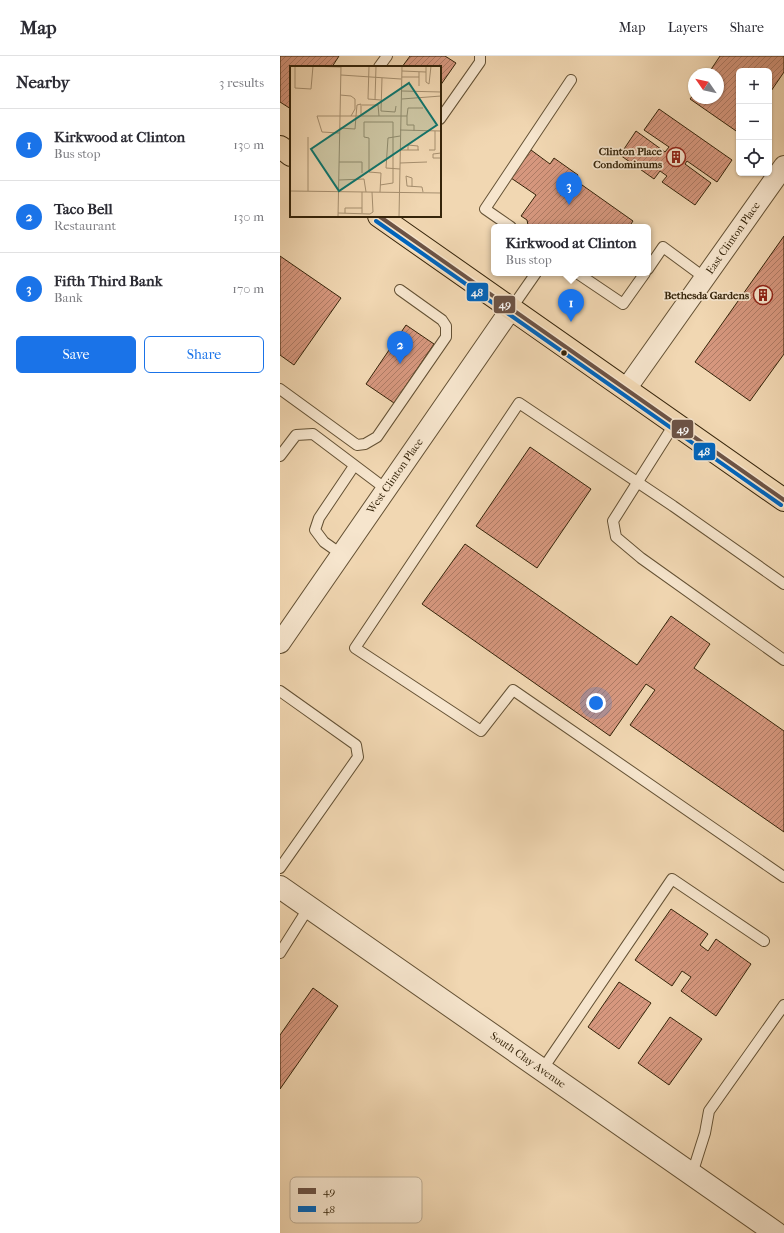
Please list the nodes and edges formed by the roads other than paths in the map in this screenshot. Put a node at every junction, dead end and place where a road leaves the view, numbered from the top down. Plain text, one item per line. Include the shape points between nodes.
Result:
1 (387, 56) edge
2 (480, 56) edge
3 (380, 66) edge
4 (571, 80) dead end
5 (441, 118) edge
6 (280, 147) edge
7 (290, 153) edge
8 (784, 166) edge
9 (380, 217) edge
10 (507, 224) edge
11 (651, 265) edge
12 (534, 276) edge
13 (581, 276) edge
14 (643, 276) edge
15 (705, 278) junction
16 (400, 290) dead end
17 (510, 309) junction
18 (280, 389) edge
19 (626, 389) junction
20 (676, 423) junction
21 (280, 456) edge
22 (354, 466) junction
23 (638, 482) junction
24 (386, 489) junction
25 (784, 500) edge
26 (342, 554) junction
27 (784, 584) edge
28 (283, 633) edge
29 (784, 660) edge
30 (280, 691) edge
31 (280, 868) edge
32 (784, 877) edge
33 (280, 887) edge
34 (309, 907) junction
35 (764, 941) dead end
36 (280, 953) edge
37 (784, 1005) edge
38 (542, 1070) junction
39 (692, 1174) junction
40 (776, 1233) edge

1 - 3 lane
2 - 5 lane via 480,62
4 - 10 lane via 485,209
6 - 7 main road
8 - 15 street, East Clinton Place
9 - 17 main road
11 - 15 lane via 663,247
12 - 17 lane
13 - 14 lane via 623,304
15 - 19 street, East Clinton Place
16 - 18 lane via 442,320 446,326 446,337 377,437 365,444 357,444
17 - 19 main road
17 - 24 street, West Clinton Place
19 - 20 main road
20 - 23 lane
20 - 25 main road
21 - 22 lane via 296,435 312,434
22 - 24 lane
22 - 26 lane via 319,518 315,530 324,542
23 - 27 lane
23 - 29 lane via 613,522 616,537 641,558
23 - 32 lane via 519,403 355,648 481,731 513,690
24 - 26 street, West Clinton Place
26 - 28 street, West Clinton Place
30 - 31 lane via 356,746 358,757
33 - 34 street, South Clay Avenue
34 - 36 lane
34 - 38 street, South Clay Avenue
35 - 38 lane via 672,879
37 - 39 lane via 709,1111 705,1134
38 - 39 street, South Clay Avenue
39 - 40 street, South Clay Avenue

